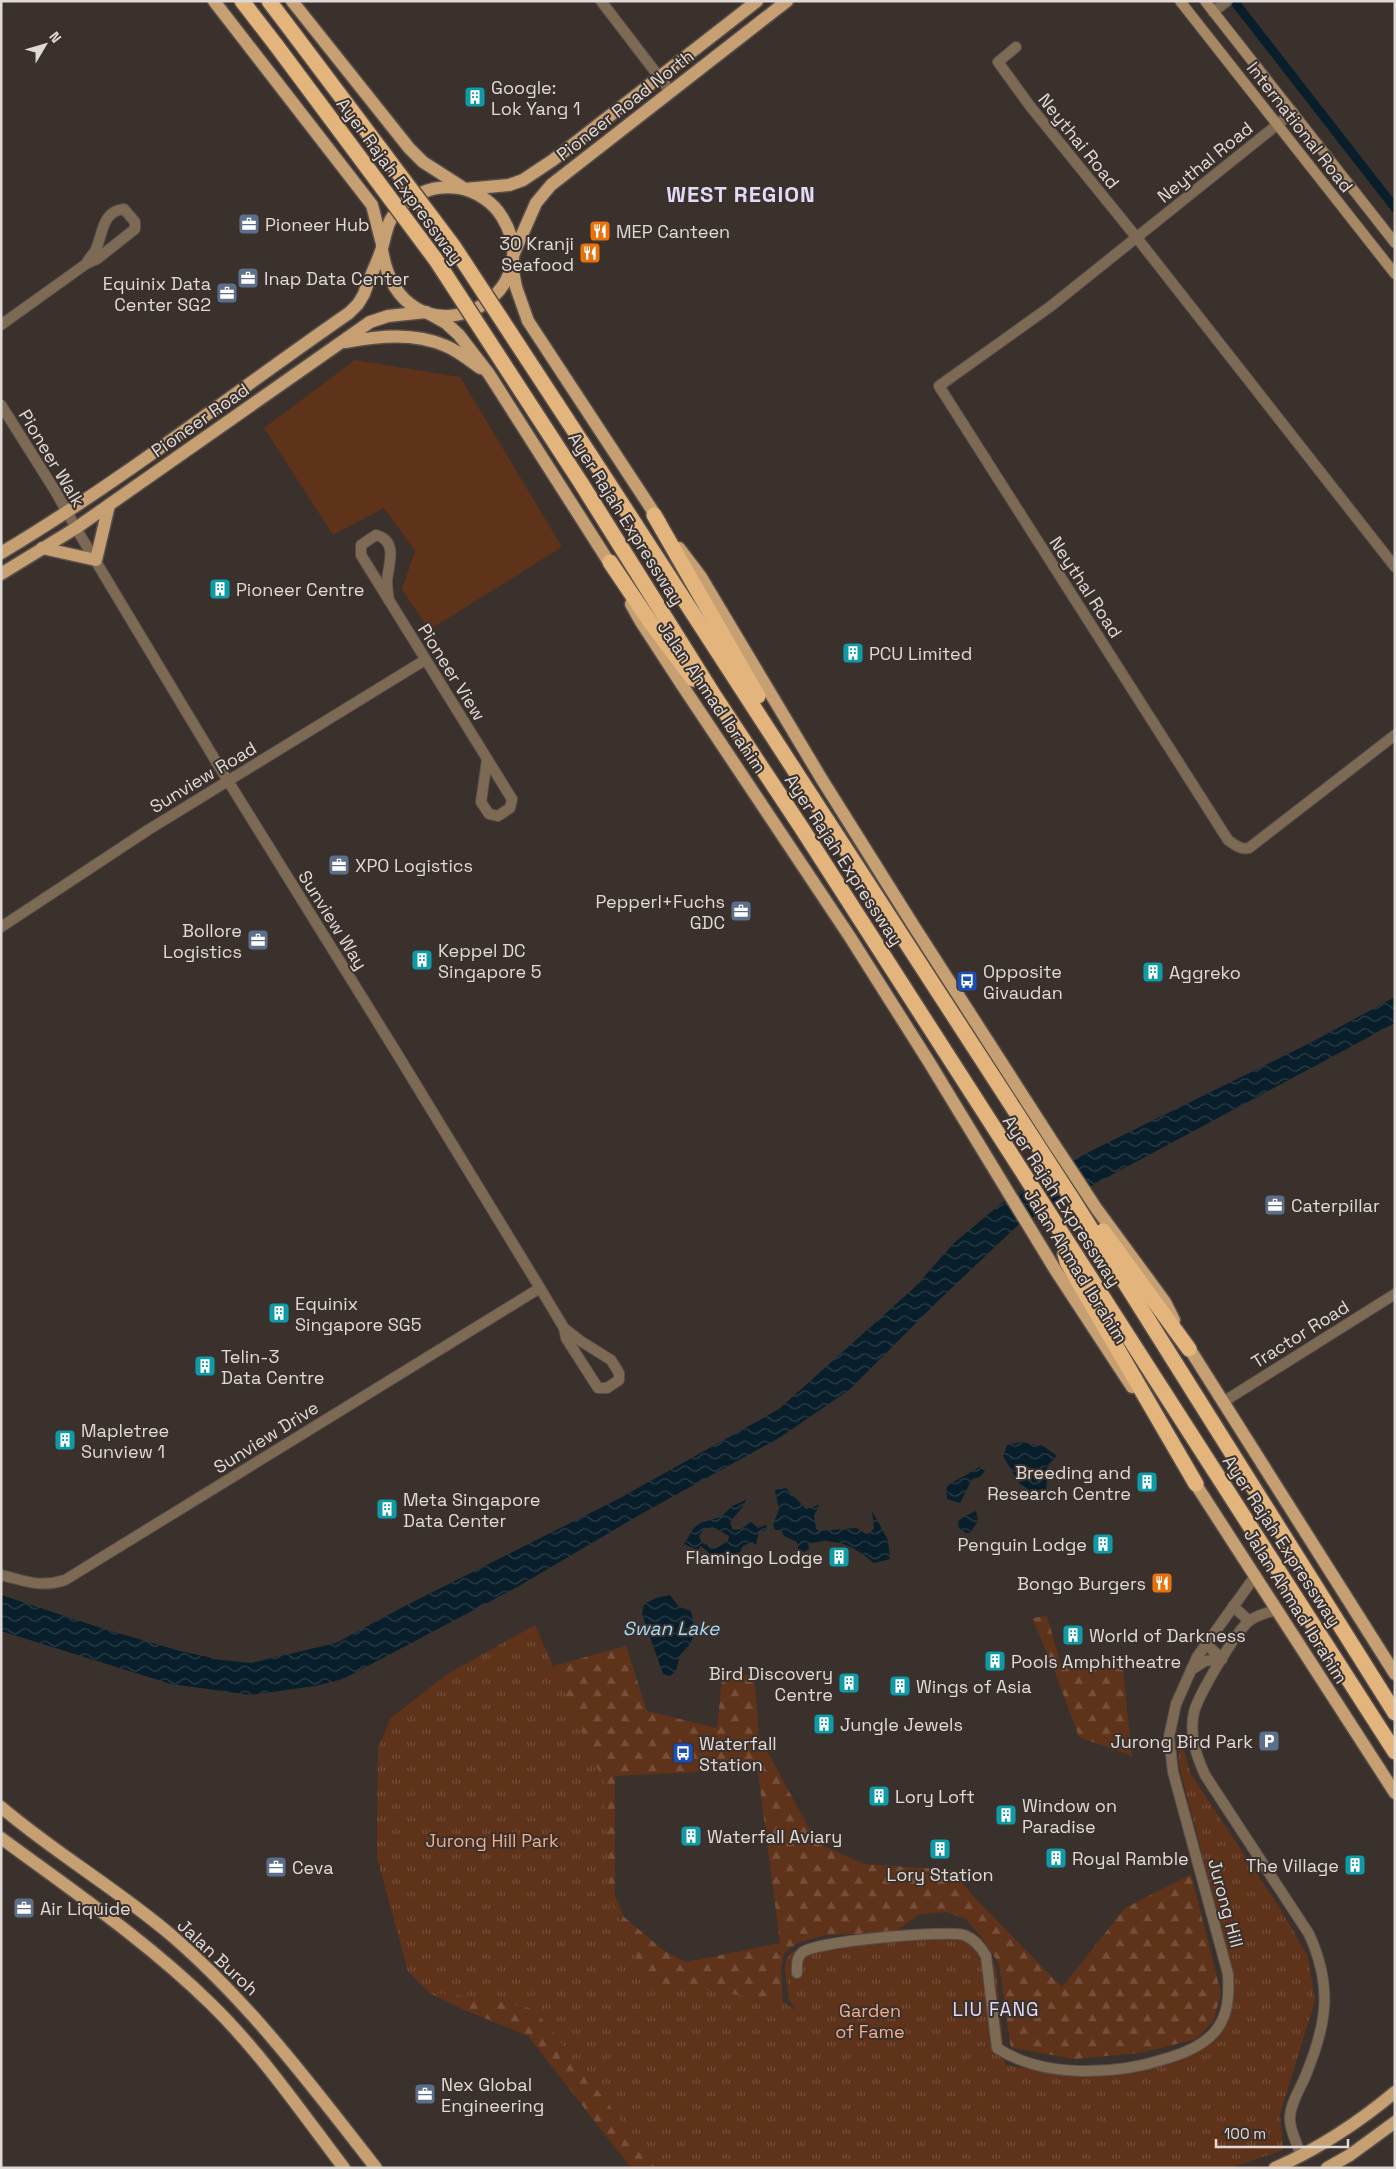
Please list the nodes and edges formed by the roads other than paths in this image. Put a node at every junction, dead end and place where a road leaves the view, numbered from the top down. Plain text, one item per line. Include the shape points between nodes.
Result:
1 (214, 1) edge
2 (242, 1) edge
3 (269, 1) edge
4 (292, 1) edge
5 (601, 1) edge
6 (757, 1) edge
7 (787, 1) edge
8 (1180, 1) edge
9 (1205, 1) edge
10 (1220, 6) edge
11 (1016, 47) dead end
12 (659, 77) junction
13 (670, 91) junction
14 (1293, 112) junction
15 (1277, 124) junction
16 (464, 189) junction
17 (1137, 238) junction
18 (1395, 244) edge
19 (382, 248) junction
20 (512, 260) junction
21 (86, 264) junction
22 (1395, 274) edge
23 (427, 313) junction
24 (1, 325) edge
25 (338, 343) junction
26 (489, 374) junction
27 (1, 405) edge
28 (109, 504) junction
29 (67, 513) junction
30 (654, 515) junction
31 (76, 528) junction
32 (42, 548) junction
33 (1, 553) edge
34 (96, 560) junction
35 (610, 562) junction
36 (1395, 567) edge
37 (1, 574) edge
38 (389, 601) junction
39 (425, 660) junction
40 (715, 697) junction
41 (1395, 735) edge
42 (784, 752) junction
43 (487, 760) junction
44 (229, 781) junction
45 (1, 927) edge
46 (1073, 1200) junction
47 (1055, 1224) junction
48 (540, 1288) junction
49 (1395, 1294) edge
50 (564, 1328) junction
51 (1189, 1349) junction
52 (1223, 1402) junction
53 (1196, 1484) junction
54 (1, 1574) edge
55 (1256, 1575) junction
56 (1233, 1606) junction
57 (1278, 1610) junction
58 (1249, 1621) junction
59 (1206, 1644) junction
60 (1222, 1659) junction
61 (1190, 1670) junction
62 (1395, 1674) edge
63 (1395, 1712) edge
64 (1395, 1752) edge
65 (1395, 1793) edge
66 (1, 1807) edge
67 (1, 1838) edge
68 (797, 1973) dead end
69 (1395, 2092) edge
70 (1395, 2122) edge
71 (1301, 2156) junction
72 (344, 2168) edge
73 (376, 2168) edge
74 (1275, 2168) edge
75 (1327, 2168) edge

1 - 19 main road via 372,205
2 - 40 highway, Ayer Rajah Expressway, bridge via 436,260 582,483
3 - 42 highway, Ayer Rajah Expressway, bridge via 454,247
4 - 16 main road via 409,148 423,162
5 - 12 street
6 - 12 main road, Pioneer Road North
7 - 13 main road, Pioneer Road North
8 - 15 main road, International Road
9 - 10 main road, International Road
10 - 14 main road, International Road
11 - 17 street, Neythai Road via 998,62
12 - 13 street
12 - 16 main road, Pioneer Road North via 523,180 509,185
13 - 20 main road, Pioneer Road North via 551,185 536,203
14 - 15 street, Neythal Road
14 - 18 main road, International Road
15 - 17 street, Neythal Road
15 - 22 main road, International Road
16 - 19 main road via 436,188 410,198 392,219
16 - 20 main road via 485,199 501,216 512,245
17 - 36 street
17 - 41 street, Neythal Road via 1051,306 939,386 1228,840 1250,848
19 - 23 main road via 387,274 394,288 403,299
19 - 29 main road, Pioneer Road via 364,294 349,313
20 - 23 main road via 502,287 482,306 456,316
20 - 30 main road via 516,286 528,321
21 - 21 street via 94,252 104,221 121,208 127,211 135,222 135,229
21 - 24 street
23 - 25 main road, Pioneer Road via 388,316 370,322
23 - 26 main road, Jalan Ahmad Ibrahim via 446,323 459,335
25 - 26 main road via 377,336 425,340 446,346
25 - 28 main road, Pioneer Road
26 - 35 main road, Jalan Ahmad Ibrahim
27 - 29 street, Pioneer Walk
28 - 31 main road, Pioneer Road
28 - 34 main road
29 - 31 street, Pioneer Walk
29 - 33 main road, Pioneer Road
30 - 42 highway via 760,698
30 - 51 main road via 701,577 901,906 1096,1208 1165,1302
31 - 32 main road, Pioneer Road
31 - 34 street, Sunview Way
32 - 34 main road
32 - 37 main road, Pioneer Road
34 - 44 street, Sunview Way
35 - 40 highway via 699,686
35 - 53 main road, Jalan Ahmad Ibrahim via 641,622 855,946 958,1106 1056,1271
38 - 38 street, Pioneer View via 360,551 361,545 376,535 384,540 392,556 388,578
38 - 39 street, Pioneer View
39 - 43 street, Pioneer View
39 - 44 street, Sunview Road
40 - 47 highway, Ayer Rajah Expressway
42 - 46 highway, Ayer Rajah Expressway
43 - 43 street, Pioneer View via 512,799 510,808 498,816 489,814 481,802
44 - 45 street, Sunview Road
44 - 48 street, Sunview Way
46 - 51 highway via 1088,1211
46 - 63 highway, Ayer Rajah Expressway
47 - 53 highway via 1067,1262
47 - 64 highway, Ayer Rajah Expressway
48 - 50 street, Sunview Way
48 - 54 street, Sunview Drive via 65,1580 37,1585
49 - 52 street, Tractor Road
50 - 50 street, Sunview Way via 611,1360 619,1373 619,1380 605,1389 598,1388 566,1338
51 - 52 main road
52 - 62 main road
53 - 55 main road, Jalan Ahmad Ibrahim
55 - 56 street, Jurong Hill
55 - 57 main road, Jalan Ahmad Ibrahim
56 - 58 street
56 - 59 street, Jurong Hill
57 - 58 street
57 - 65 main road, Jalan Ahmad Ibrahim
58 - 60 street
59 - 60 street
59 - 61 street, Jurong Hill
60 - 61 street via 1205,1661
60 - 71 street via 1194,1712 1196,1755 1205,1775 1309,1934 1324,1978 1324,2022 1290,2120
61 - 68 street, Jurong Hill via 1171,1719 1170,1757 1228,1974 1229,1993 1217,2030 1204,2041 1182,2054 1147,2066 1112,2071 1040,2066 1008,2055 997,2048 986,1956 979,1945 965,1936 951,1933 828,1944 808,1949 797,1959
66 - 73 main road, Jalan Buroh via 170,1934 230,1990 293,2061
67 - 72 main road via 156,1953 214,2006 274,2075
69 - 71 main road via 1362,2119
70 - 75 main road
71 - 74 main road

